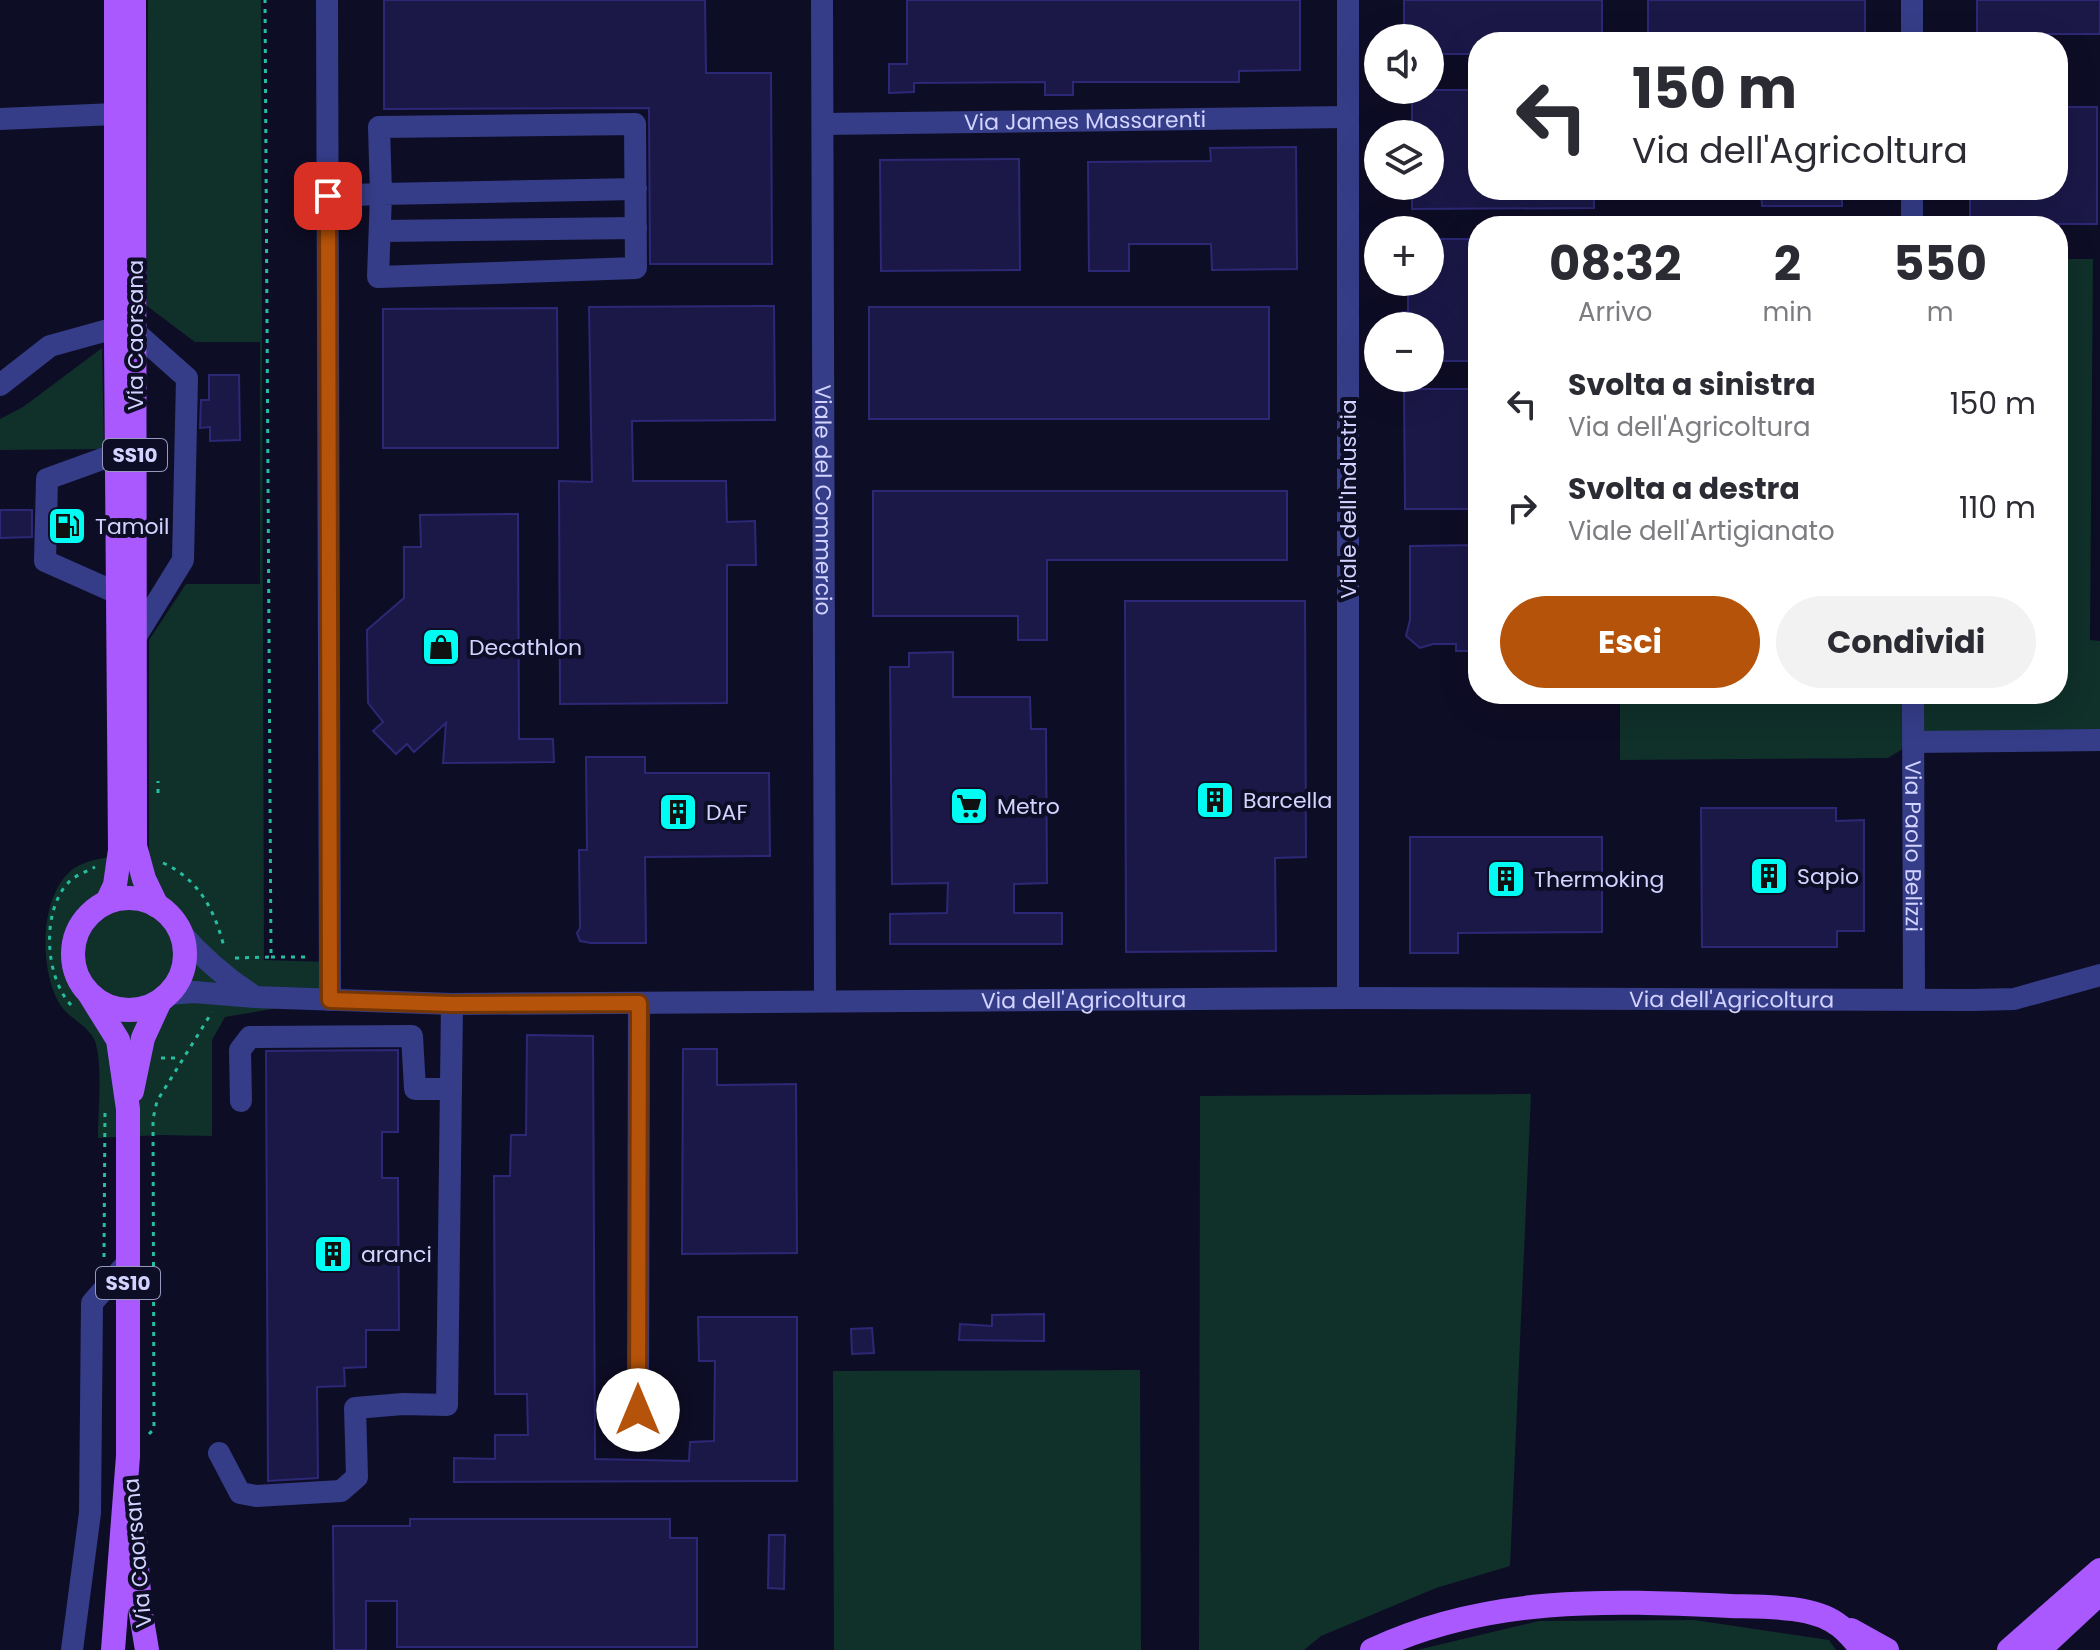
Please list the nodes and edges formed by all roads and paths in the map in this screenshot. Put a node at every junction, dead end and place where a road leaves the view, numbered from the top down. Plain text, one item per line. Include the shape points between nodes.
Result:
1 (116, 0) edge
2 (134, 0) edge
3 (265, 0) edge
4 (327, 0) edge
5 (822, 0) edge
6 (1348, 0) edge
7 (1912, 0) edge
8 (1912, 32) edge
9 (115, 114) junction
10 (1348, 117) junction
11 (0, 119) edge
12 (823, 124) junction
13 (636, 189) junction
14 (381, 194) junction
15 (328, 196) junction
16 (636, 228) junction
17 (380, 231) junction
18 (125, 329) junction
19 (0, 385) edge
20 (116, 454) junction
21 (117, 593) junction
22 (135, 638) junction
23 (1913, 704) edge
24 (2100, 740) edge
25 (1913, 742) junction
26 (139, 860) junction
27 (107, 902) junction
28 (157, 906) junction
29 (179, 931) junction
30 (271, 957) junction
31 (330, 957) junction
32 (2100, 975) edge
33 (218, 994) junction
34 (90, 995) junction
35 (164, 997) junction
36 (255, 997) junction
37 (1348, 998) junction
38 (1914, 998) junction
39 (330, 1000) junction
40 (825, 1001) junction
41 (639, 1003) junction
42 (452, 1004) junction
43 (451, 1089) junction
44 (241, 1101) dead end
45 (128, 1109) junction
46 (128, 1262) junction
47 (638, 1410) dead end
48 (219, 1453) dead end
49 (128, 1456) junction
50 (2100, 1570) edge
51 (2100, 1593) edge
52 (1838, 1624) junction
53 (72, 1650) edge
54 (113, 1650) edge
55 (147, 1650) edge
56 (1372, 1650) edge
57 (1863, 1650) edge
58 (1887, 1650) edge
59 (2009, 1650) edge
60 (2039, 1650) edge

1 - 9 main road, Via Caorsana / SS10
2 - 18 main road, Via Caorsana / SS10
3 - 30 path
4 - 15 street
5 - 12 street, Viale del Commercio
6 - 10 street, Viale dell'Industria
7 - 8 street
9 - 11 street
9 - 18 main road, Via Caorsana / SS10
10 - 12 street, Via James Massarenti
10 - 37 street, Viale dell'Industria
12 - 40 street, Viale del Commercio
13 - 14 street
13 - 14 street via 635,124 379,127
13 - 16 street
14 - 15 street
14 - 17 street
15 - 31 street
16 - 17 street
16 - 17 street via 636,268 378,277
18 - 19 street via 50,346
18 - 20 main road, Via Caorsana / SS10
18 - 22 main road, Via Caorsana / SS10
18 - 22 street via 187,378 183,560
20 - 21 main road, Via Caorsana / SS10
20 - 21 street via 47,479 45,561
21 - 27 main road, Via Caorsana / SS10 via 120,850
22 - 26 main road, Via Caorsana / SS10
23 - 25 street, Via Paolo Belizzi
24 - 25 street
25 - 38 street, Via Paolo Belizzi
26 - 28 main road, Via Caorsana / SS10
26 - 30 path via 173,868 203,895 227,958
27 - 28 main road via 124,898
27 - 34 main road via 85,919 73,949 74,966
28 - 29 main road
29 - 35 main road via 184,964
29 - 36 street via 203,958
30 - 31 path
31 - 39 street
32 - 38 street, Via dell'Agricoltura via 2014,999
33 - 35 street, Via dell'Agricoltura
33 - 36 street, Via dell'Agricoltura
33 - 49 path via 157,1101 153,1119 154,1429
34 - 35 main road via 124,1010 143,1009
34 - 45 main road, SS10 via 118,1040
35 - 45 main road, SS10 via 143,1038
36 - 39 street, Via dell'Agricoltura
37 - 38 street, Via dell'Agricoltura
37 - 40 street, Via dell'Agricoltura
39 - 42 street, Via dell'Agricoltura
40 - 41 street, Via dell'Agricoltura
41 - 42 street, Via dell'Agricoltura
41 - 47 street
42 - 43 street
43 - 44 street via 415,1089 412,1036 250,1037 240,1050
43 - 48 street via 447,1405 355,1408 357,1477 341,1491 240,1493
45 - 46 main road, Via Caorsana / SS10
46 - 49 main road, Via Caorsana / SS10
46 - 53 street via 92,1303 90,1513
49 - 54 main road, Via Caorsana / SS10
49 - 55 main road, Via Caorsana / SS10
50 - 59 main road
51 - 60 main road
52 - 56 main road via 1763,1607 1550,1604 1452,1621
52 - 57 main road
52 - 58 main road

